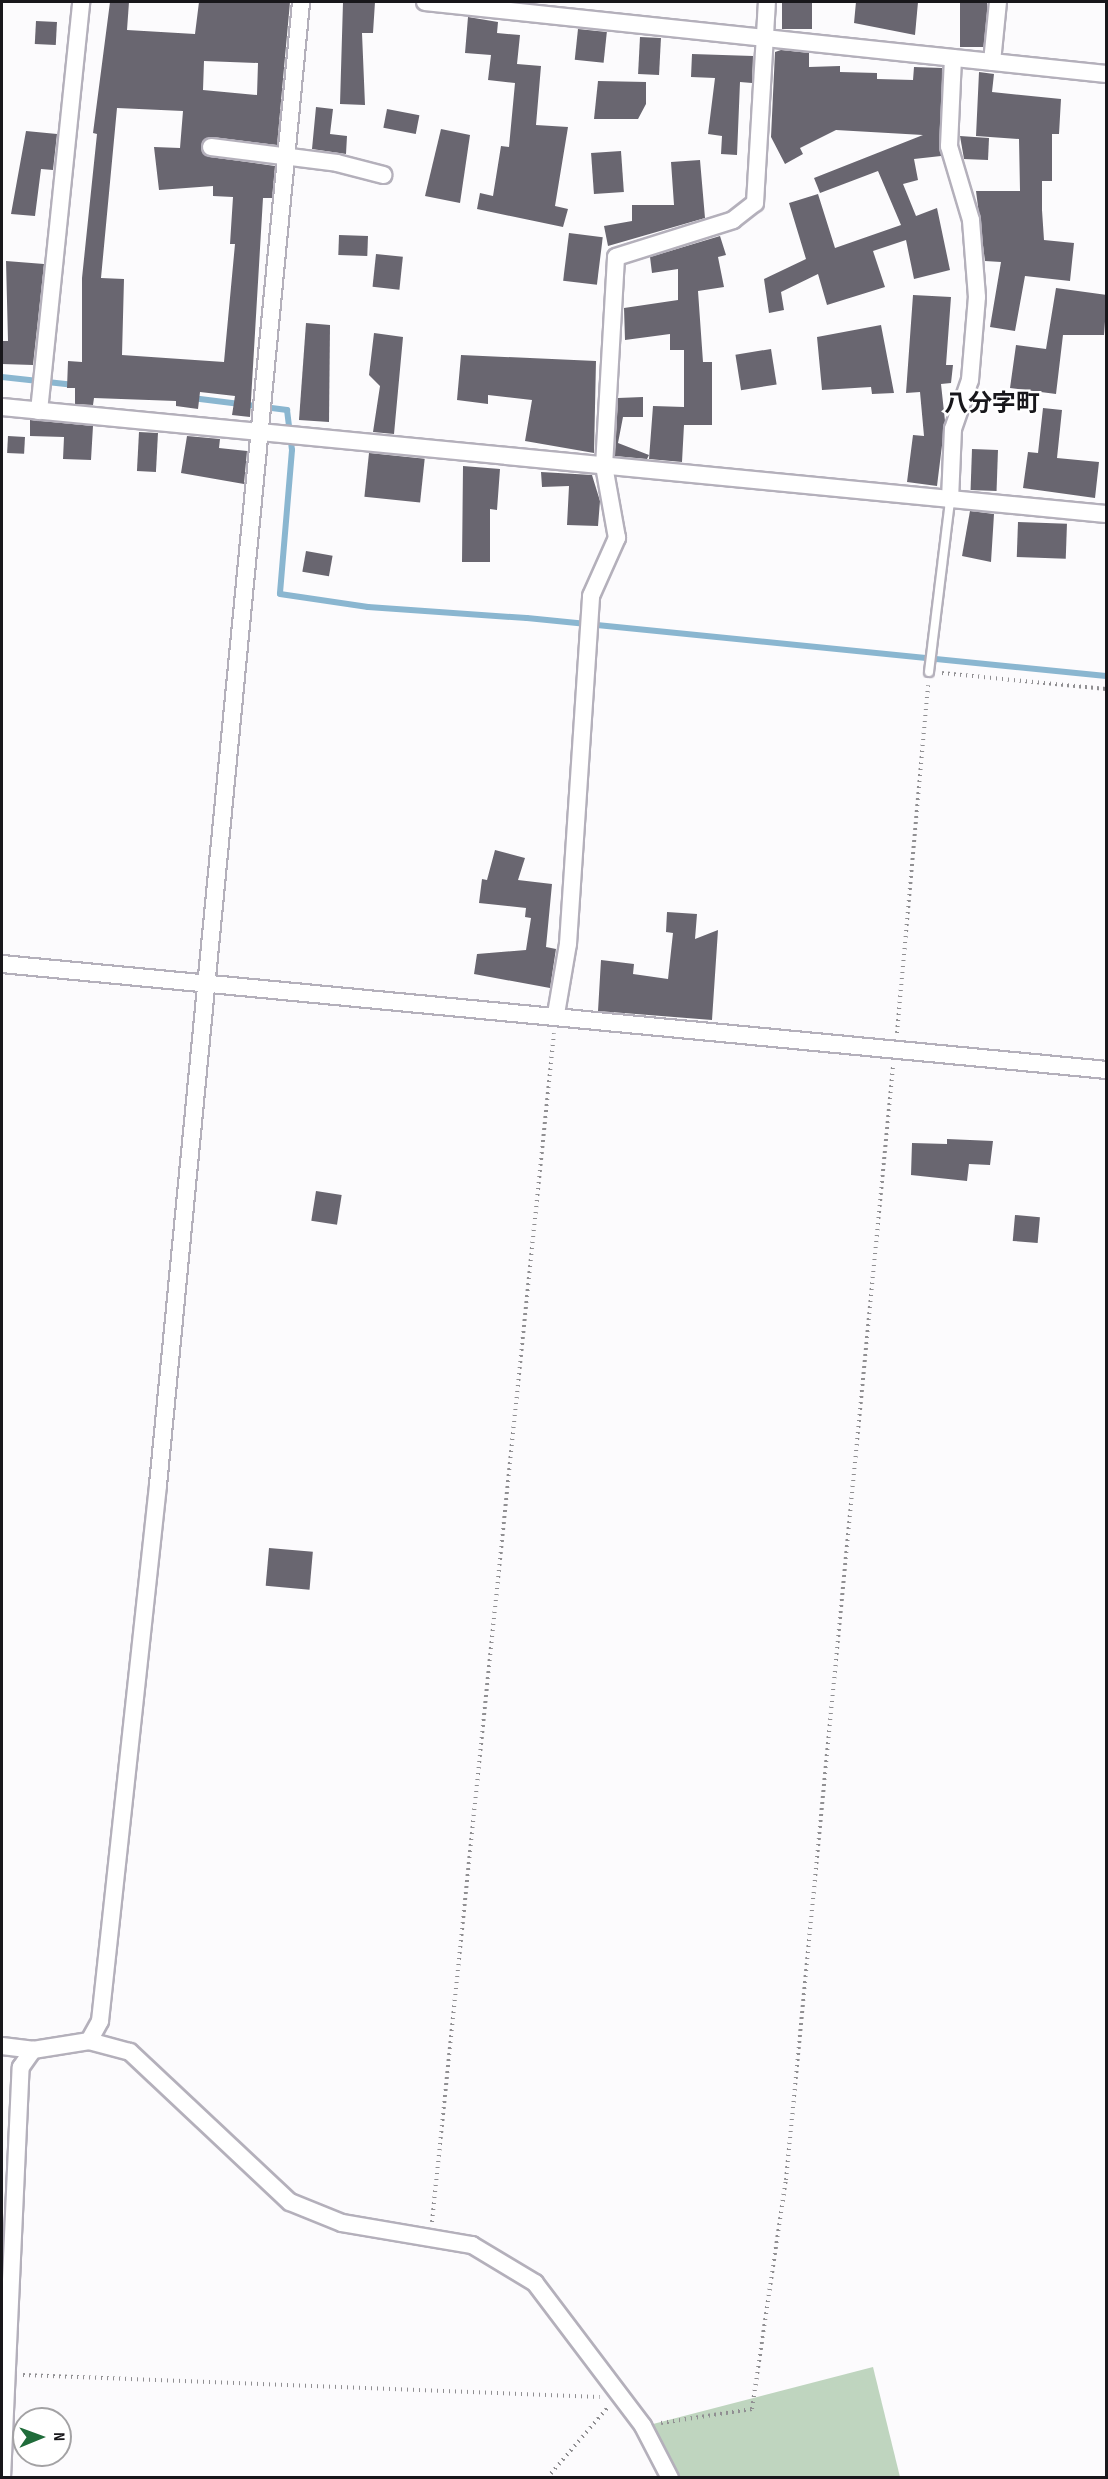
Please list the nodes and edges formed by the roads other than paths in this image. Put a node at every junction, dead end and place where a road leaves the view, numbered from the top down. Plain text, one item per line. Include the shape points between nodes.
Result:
1 (81, 2) edge
2 (301, 2) edge
3 (425, 2) edge
4 (768, 2) edge
5 (998, 2) edge
6 (764, 39) junction
7 (953, 58) junction
8 (992, 62) junction
9 (1107, 74) edge
10 (211, 147) dead end
11 (287, 156) junction
12 (383, 175) dead end
13 (40, 403) junction
14 (2, 407) edge
15 (262, 432) junction
16 (604, 466) junction
17 (950, 500) junction
18 (1107, 514) edge
19 (929, 672) road end
20 (2, 964) edge
21 (208, 982) junction
22 (556, 1014) junction
23 (1107, 1070) edge
24 (89, 2041) junction
25 (2, 2046) edge
26 (33, 2050) junction
27 (4, 2374) edge
28 (2, 2478) edge
29 (670, 2478) edge

1 - 13 street
2 - 11 street
3 - 6 street
4 - 6 street
5 - 8 street
6 - 7 street
6 - 16 street via 755,203 733,220 616,257
7 - 8 street
7 - 17 street via 949,146 971,220 977,297 970,380 953,429
8 - 9 street
10 - 11 street
11 - 12 street
11 - 15 street
13 - 14 street
13 - 15 street
15 - 16 street
15 - 21 street
16 - 17 street
16 - 22 street via 617,538 591,596 568,944
17 - 18 street
17 - 19 lane
20 - 21 street
21 - 22 street
21 - 24 street via 102,2010
22 - 23 street
24 - 26 street
24 - 29 street via 130,2052 290,2202 342,2223 472,2245 535,2283 616,2397 643,2426
25 - 26 street
26 - 27 street via 21,2067
27 - 28 street

